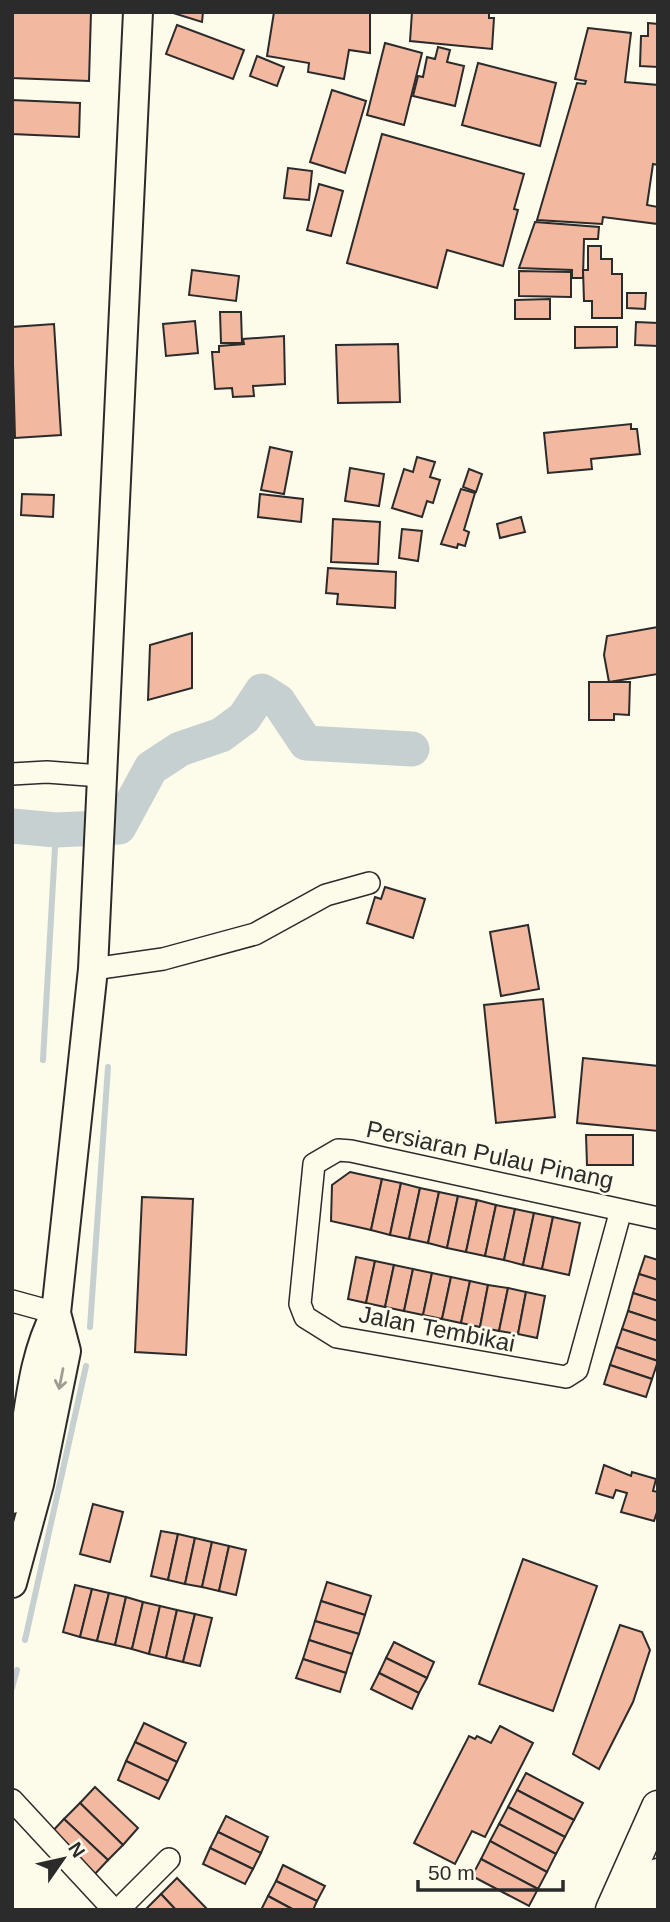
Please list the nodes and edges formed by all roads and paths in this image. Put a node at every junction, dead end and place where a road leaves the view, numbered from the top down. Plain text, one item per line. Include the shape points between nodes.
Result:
1 (138, 12) edge
2 (12, 774) edge
3 (101, 787) junction
4 (369, 883) dead end
5 (93, 968) junction
6 (621, 1210) junction
7 (658, 1218) edge
8 (12, 1301) edge
9 (300, 1304) joint
10 (56, 1313) junction
11 (12, 1499) edge
12 (12, 1583) edge
13 (12, 1800) edge
14 (658, 1807) edge
15 (169, 1859) dead end
16 (657, 1878) edge
17 (116, 1910) edge
18 (612, 1910) edge
19 (642, 1910) edge

1 - 3 main road
2 - 3 street via 47,772
3 - 5 main road
4 - 5 street via 326,895 256,934 163,959
5 - 10 main road
6 - 7 street, Persiaran Pulau Pinang
6 - 9 street, Persiaran Pulau Pinang via 338,1150 314,1164
6 - 9 street, Jalan Tembikai via 577,1370 566,1377 337,1337 305,1317
8 - 10 street
10 - 11 main road via 41,1340
10 -> 12 main road via 66,1351 39,1485
13 - 17 street
14 - 18 highway
15 - 17 street
16 - 19 highway

